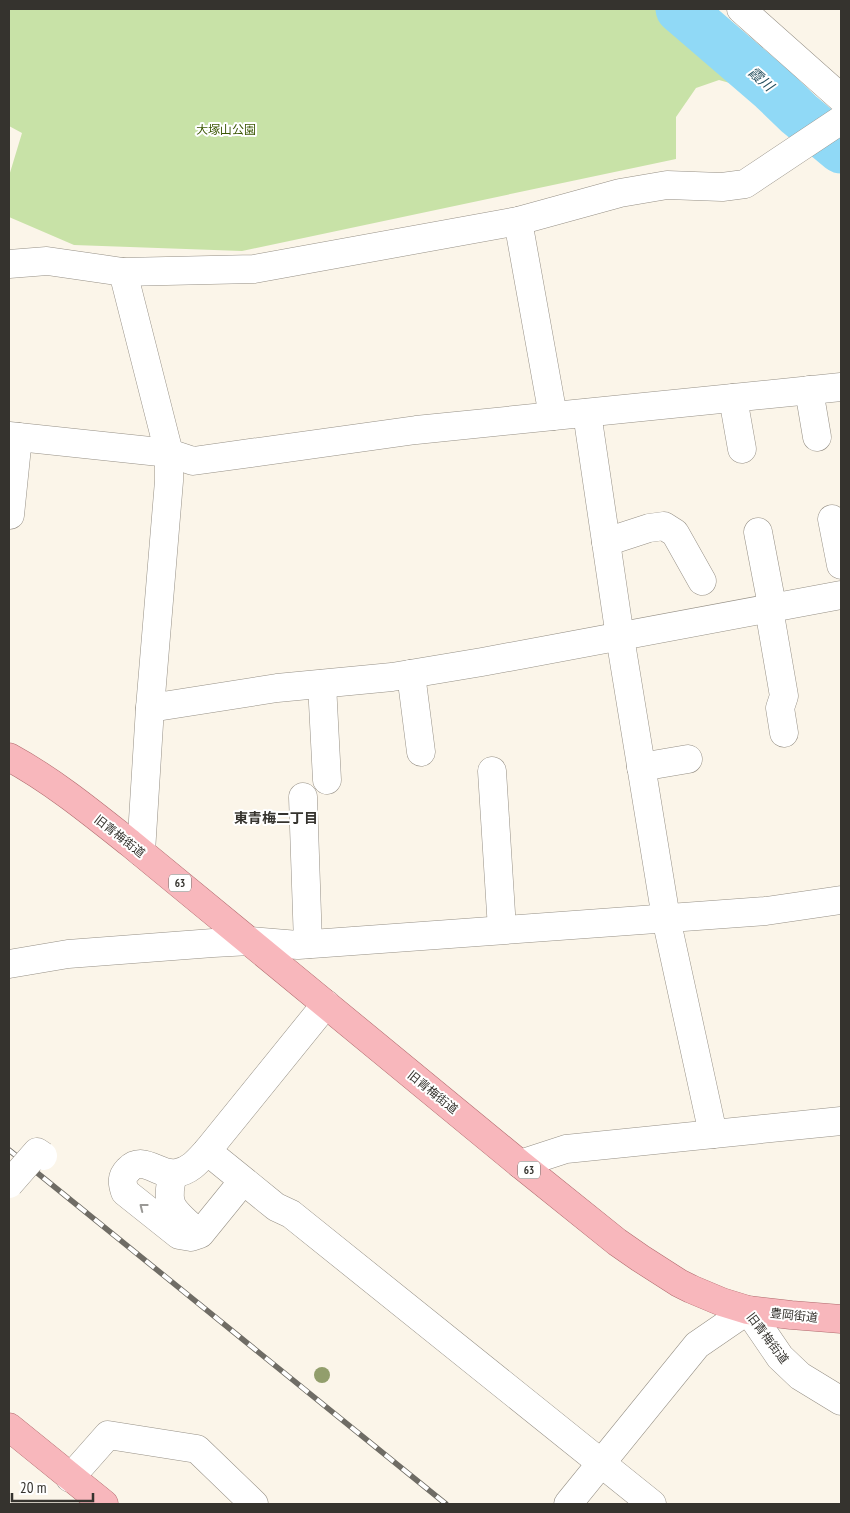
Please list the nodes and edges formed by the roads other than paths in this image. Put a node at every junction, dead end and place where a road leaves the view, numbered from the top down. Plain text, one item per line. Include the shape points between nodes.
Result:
1 (741, 9) edge
2 (841, 98) edge
3 (841, 120) edge
4 (518, 222) junction
5 (9, 264) edge
6 (123, 272) junction
7 (841, 387) edge
8 (809, 390) junction
9 (733, 398) junction
10 (587, 414) junction
11 (553, 416) junction
12 (14, 436) edge
13 (817, 437) dead end
14 (742, 449) dead end
15 (169, 453) junction
16 (10, 515) dead end
17 (832, 519) dead end
18 (758, 532) dead end
19 (606, 542) junction
20 (841, 565) edge
21 (702, 581) dead end
22 (841, 595) edge
23 (769, 609) junction
24 (620, 637) junction
25 (412, 674) junction
26 (322, 684) junction
27 (150, 708) junction
28 (784, 733) dead end
29 (421, 752) dead end
30 (688, 758) dead end
31 (19, 763) edge
32 (642, 767) junction
33 (492, 771) dead end
34 (327, 780) dead end
35 (304, 797) dead end
36 (141, 852) junction
37 (841, 900) edge
38 (666, 918) junction
39 (502, 929) junction
40 (250, 941) junction
41 (308, 944) junction
42 (9, 964) edge
43 (326, 1004) junction
44 (841, 1121) edge
45 (713, 1134) junction
46 (207, 1150) junction
47 (43, 1156) dead end
48 (520, 1164) junction
49 (173, 1174) junction
50 (243, 1181) junction
51 (9, 1184) edge
52 (200, 1234) junction
53 (748, 1310) junction
54 (841, 1319) edge
55 (841, 1401) edge
56 (9, 1426) edge
57 (602, 1464) junction
58 (70, 1478) junction
59 (104, 1504) edge
60 (254, 1504) edge
61 (568, 1504) edge
62 (652, 1504) edge

1 - 2 street
3 - 4 street via 745,184 722,187 667,185 620,193
4 - 6 street via 254,269
4 - 11 street
5 - 6 street via 47,261
6 - 15 street
7 - 8 street
8 - 9 street
8 - 13 street
9 - 10 street
9 - 14 street
10 - 11 street
10 - 19 street
11 - 15 street via 416,430 193,461
12 - 15 street
12 - 16 street
15 - 27 street
17 - 20 street
18 - 23 street via 770,594
19 - 21 street via 664,526 674,533
19 - 24 street
22 - 23 street
23 - 24 street
23 - 28 street via 784,696 780,708
24 - 25 street
24 - 32 street
25 - 26 street
25 - 29 street
26 - 27 street
26 - 34 street
27 - 36 street
30 - 32 street
31 - 36 main road, 旧青梅街道 / 63 via 70,796
32 - 38 street
33 - 39 street
35 - 41 street
36 - 40 main road, 旧青梅街道 / 63
37 - 38 street via 766,911
38 - 39 street
38 - 45 street
39 - 41 street
40 - 41 street
40 - 42 street via 68,954
40 - 43 main road, 旧青梅街道 / 63
43 - 46 street
43 - 48 main road, 旧青梅街道 / 63
44 - 45 street
45 - 48 street via 566,1148
46 - 49 street via 187,1170
46 - 50 street
47 - 51 street, bridge via 37,1152
48 - 53 main road, 旧青梅街道 / 63 via 617,1242 679,1283
49 - 52 street via 170,1204
52 -> 49 street via 179,1235 125,1192 122,1182 132,1166 143,1163
50 - 52 street
50 - 57 street via 276,1207 291,1214
53 - 54 main road, 豊岡街道 / 63
53 - 55 street, 旧青梅街道 via 780,1357 800,1376
53 - 57 street via 697,1344
56 - 58 main road
57 - 61 street
57 - 62 street
58 - 59 main road
58 - 60 street via 108,1435 197,1449

